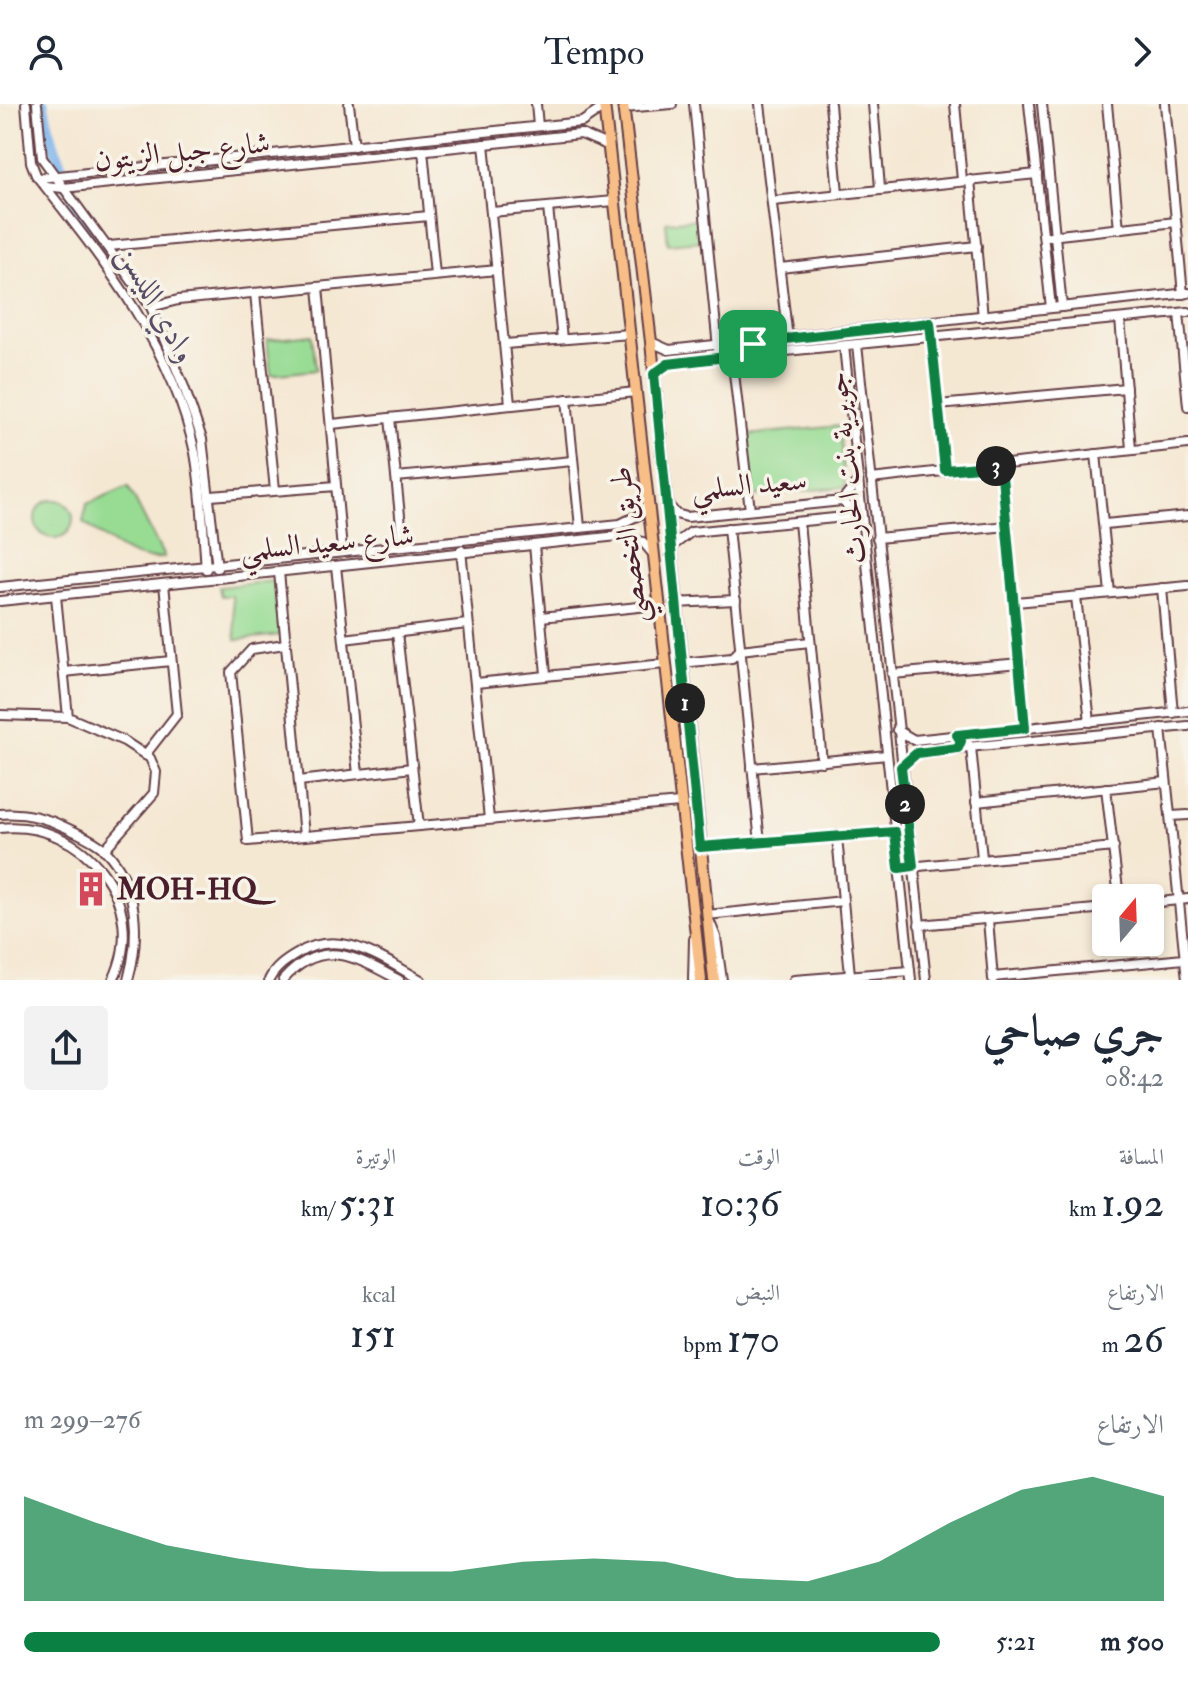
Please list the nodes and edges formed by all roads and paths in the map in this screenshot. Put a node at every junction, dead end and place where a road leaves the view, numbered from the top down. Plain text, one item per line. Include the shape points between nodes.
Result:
1 (26, 104) edge
2 (37, 104) edge
3 (349, 104) edge
4 (536, 104) edge
5 (672, 104) edge
6 (694, 104) edge
7 (760, 104) edge
8 (830, 104) edge
9 (873, 104) edge
10 (955, 104) edge
11 (1029, 104) edge
12 (1042, 104) edge
13 (1107, 104) edge
14 (1165, 104) edge
15 (604, 105) edge
16 (623, 106) edge
17 (582, 122) junction
18 (538, 126) junction
19 (581, 134) junction
20 (484, 144) junction
21 (607, 145) junction
22 (354, 146) junction
23 (423, 150) junction
24 (1037, 174) junction
25 (39, 178) junction
26 (54, 178) junction
27 (966, 180) junction
28 (46, 186) junction
29 (63, 188) junction
30 (880, 188) junction
31 (838, 193) junction
32 (614, 201) junction
33 (773, 201) junction
34 (548, 208) junction
35 (492, 212) junction
36 (429, 216) junction
37 (1176, 222) junction
38 (1119, 229) junction
39 (1055, 236) junction
40 (1044, 237) junction
41 (109, 246) junction
42 (977, 246) junction
43 (780, 268) junction
44 (497, 270) junction
45 (435, 275) junction
46 (318, 287) junction
47 (255, 293) junction
48 (1185, 293) edge
49 (1061, 294) junction
50 (1050, 297) junction
51 (151, 307) junction
52 (1062, 307) junction
53 (1051, 308) junction
54 (1184, 312) edge
55 (1008, 313) junction
56 (983, 317) junction
57 (1120, 319) junction
58 (930, 323) junction
59 (1012, 328) junction
60 (630, 334) junction
61 (930, 337) junction
62 (562, 339) junction
63 (788, 339) junction
64 (651, 342) junction
65 (758, 342) junction
66 (741, 343) junction
67 (505, 344) junction
68 (718, 345) junction
69 (857, 345) junction
70 (844, 346) junction
71 (669, 350) junction
72 (759, 353) junction
73 (744, 355) junction
74 (732, 356) junction
75 (858, 357) junction
76 (719, 358) junction
77 (845, 360) junction
78 (668, 364) junction
79 (654, 374) junction
80 (1187, 381) edge
81 (1126, 388) junction
82 (636, 392) junction
83 (567, 399) junction
84 (510, 404) junction
85 (938, 405) junction
86 (1188, 406) edge
87 (390, 418) junction
88 (332, 424) junction
89 (1188, 444) edge
90 (1131, 449) junction
91 (1096, 454) junction
92 (573, 461) junction
93 (1001, 465) junction
94 (945, 470) junction
95 (396, 477) junction
96 (871, 479) junction
97 (857, 482) junction
98 (336, 486) junction
99 (275, 490) junction
100 (211, 496) junction
101 (648, 501) junction
102 (665, 501) junction
103 (842, 501) junction
104 (750, 510) junction
105 (1188, 516) edge
106 (687, 517) junction
107 (845, 517) junction
108 (862, 520) junction
109 (799, 522) junction
110 (620, 524) junction
111 (1105, 524) junction
112 (1008, 526) junction
113 (585, 527) junction
114 (728, 528) junction
115 (691, 532) junction
116 (618, 536) junction
117 (877, 538) junction
118 (590, 539) junction
119 (459, 540) junction
120 (403, 545) junction
121 (534, 545) junction
122 (670, 547) junction
123 (342, 550) junction
124 (461, 553) junction
125 (653, 554) junction
126 (216, 564) junction
127 (205, 565) junction
128 (336, 566) junction
129 (279, 572) junction
130 (218, 576) junction
131 (206, 578) junction
132 (164, 584) junction
133 (883, 586) junction
134 (1188, 586) edge
135 (0, 587) edge
136 (869, 587) junction
137 (1162, 588) junction
138 (1110, 593) junction
139 (56, 596) junction
140 (1076, 597) junction
141 (736, 600) junction
142 (884, 600) junction
143 (0, 601) edge
144 (871, 601) junction
145 (1016, 602) junction
146 (675, 603) junction
147 (658, 605) junction
148 (541, 617) junction
149 (467, 624) junction
150 (397, 633) junction
151 (344, 639) junction
152 (810, 642) junction
153 (285, 644) junction
154 (740, 650) junction
155 (171, 661) junction
156 (681, 663) junction
157 (1021, 663) junction
158 (664, 664) junction
159 (64, 672) junction
160 (546, 674) junction
161 (892, 674) junction
162 (476, 683) junction
163 (1188, 711) edge
164 (1173, 713) junction
165 (0, 715) edge
166 (68, 717) junction
167 (1090, 722) junction
168 (1188, 726) edge
169 (1025, 728) junction
170 (1161, 728) junction
171 (897, 730) junction
172 (969, 734) junction
173 (957, 735) junction
174 (971, 747) junction
175 (958, 748) junction
176 (145, 755) junction
177 (887, 755) junction
178 (822, 762) junction
179 (901, 767) junction
180 (412, 768) junction
181 (752, 768) junction
182 (358, 774) junction
183 (299, 781) junction
184 (1166, 782) junction
185 (1106, 788) junction
186 (976, 802) junction
187 (680, 803) junction
188 (0, 814) edge
189 (1188, 815) edge
190 (1171, 816) junction
191 (489, 819) junction
192 (419, 826) junction
193 (0, 828) edge
194 (895, 832) junction
195 (304, 836) junction
196 (837, 837) junction
197 (760, 843) junction
198 (700, 847) junction
199 (1114, 847) junction
200 (104, 850) junction
201 (982, 858) junction
202 (913, 866) junction
203 (899, 868) junction
204 (1118, 884) edge
205 (1188, 899) edge
206 (1178, 900) junction
207 (843, 901) junction
208 (1164, 902) edge
209 (1092, 909) edge
210 (707, 915) junction
211 (988, 920) junction
212 (919, 925) junction
213 (694, 939) junction
214 (1184, 959) junction
215 (283, 962) junction
216 (292, 970) junction
217 (892, 972) junction
218 (850, 975) junction
219 (911, 975) edge
220 (1060, 976) edge
221 (116, 979) edge
222 (993, 979) edge
223 (128, 980) edge
224 (269, 980) edge
225 (283, 980) edge
226 (399, 980) edge
227 (421, 980) edge
228 (693, 980) edge
229 (701, 980) edge
230 (714, 980) edge
231 (722, 980) edge
232 (794, 980) edge
233 (899, 980) edge
234 (926, 980) edge
235 (1187, 980) edge

1 - 25 street via 31,162
2 - 26 street via 42,158
3 - 22 street
4 - 18 street
5 - 16 street
6 - 68 street
7 - 33 street
8 - 31 street
9 - 30 street
10 - 27 street
11 - 24 street
12 - 39 street
13 - 38 street
14 - 37 street
15 - 17 street, شارع جبل الزيتون
15 - 21 main road, طريق التخصصي
16 - 64 main road, طريق التخصصي
17 - 18 street, شارع جبل الزيتون
17 - 19 street via 587,129
18 - 22 street, شارع جبل الزيتون
19 - 20 street, شارع جبل الزيتون
19 - 21 street, شارع جبل الزيتون
20 - 23 street, شارع جبل الزيتون
20 - 35 street
21 - 32 main road, طريق التخصصي
22 - 26 street, شارع جبل الزيتون
23 - 29 street, شارع جبل الزيتون
23 - 36 street
24 - 27 street
24 - 40 street
25 - 26 street, شارع جبل الزيتون
25 - 28 street
26 - 29 street
27 - 30 street
27 - 42 street
28 - 29 street, شارع جبل الزيتون
28 - 127 street via 129,296 173,387 195,456
29 - 41 street
30 - 31 street
31 - 33 street
32 - 34 street
32 - 60 main road, طريق التخصصي
33 - 43 street
34 - 35 street
34 - 62 street
35 - 44 street
36 - 41 street
36 - 45 street
37 - 38 street
37 - 48 street
38 - 39 street
39 - 40 street
39 - 49 street
40 - 50 street
41 - 51 street
42 - 43 street
42 - 56 street
43 - 63 street
44 - 45 street
44 - 67 street
45 - 46 street
46 - 47 street
46 - 88 street
47 - 51 street
47 - 99 street
48 - 52 street
49 - 50 street via 1056,300
49 - 52 street
50 - 53 street
51 - 100 street via 202,439
52 - 53 street
53 - 55 street
54 - 57 street
54 - 80 street
55 - 56 street
55 - 59 street via 1015,319
56 - 58 street
57 - 59 street
57 - 81 street
58 - 61 street
58 - 63 street
59 - 61 street
60 - 62 street
60 - 82 main road, طريق التخصصي
61 - 69 street
61 - 85 street
62 - 67 street
63 - 65 street
64 - 71 street
64 - 79 main road, طريق التخصصي
65 - 66 street
65 - 72 street via 752,348
66 - 68 street
66 - 73 street via 749,348
67 - 84 street
68 - 71 street
68 - 76 street
69 - 70 street
69 - 75 street, جويرية بنت الحارث
70 - 72 street
70 - 77 street, جويرية بنت الحارث
71 - 78 street
72 - 73 street
73 - 74 street
74 - 76 street
74 - 104 street
75 - 77 street via 850,354
75 - 96 street, جويرية بنت الحارث
76 - 78 street
77 - 97 street, جويرية بنت الحارث
78 - 79 street
79 - 102 main road, طريق التخصصي
80 - 86 street
81 - 85 street
81 - 90 street
82 - 83 street
82 - 101 main road, طريق التخصصي
83 - 84 street
83 - 92 street
84 - 87 street
85 - 94 street
87 - 88 street
87 - 95 street
88 - 98 street
89 - 90 street
90 - 91 street
91 - 93 street
91 - 111 street
92 - 95 street
92 - 113 street
93 - 94 street
93 - 112 street
94 - 96 street
95 - 120 street
96 - 117 street, جويرية بنت الحارث
97 - 103 street, سعيد السلمي
97 - 108 street, جويرية بنت الحارث
98 - 99 street
98 - 123 street
99 - 100 street
100 - 126 street
101 - 110 street via 641,514
101 - 125 main road, طريق التخصصي
102 - 106 street, سعيد السلمي via 676,514
102 - 122 main road, طريق التخصصي
103 - 104 street, سعيد السلمي
103 - 107 street, سعيد السلمي via 851,509
104 - 106 street, سعيد السلمي
105 - 111 street
106 - 115 street via 685,526
107 - 108 street, سعيد السلمي
107 - 109 street, سعيد السلمي
108 - 136 street, جويرية بنت الحارث
109 - 114 street, سعيد السلمي
109 - 152 street
110 - 113 street, شارع سعيد السلمي
110 - 116 street via 629,525 632,532
111 - 138 street
112 - 117 street
112 - 145 street
113 - 118 street
113 - 119 street, شارع سعيد السلمي
114 - 115 street, سعيد السلمي
114 - 141 street
115 - 122 street, سعيد السلمي
116 - 118 street, شارع سعيد السلمي
116 - 125 street via 643,542
117 - 133 street, جويرية بنت الحارث
118 - 121 street, شارع سعيد السلمي
119 - 120 street, شارع سعيد السلمي
119 - 124 street
120 - 123 street, شارع سعيد السلمي
121 - 124 street, شارع سعيد السلمي
121 - 148 street
122 - 146 main road, طريق التخصصي
123 - 126 street, شارع سعيد السلمي
124 - 128 street, شارع سعيد السلمي
124 - 149 street
125 - 147 main road, طريق التخصصي
126 - 127 street, شارع سعيد السلمي
126 - 130 street
127 - 131 street
127 - 135 street, شارع سعيد السلمي
128 - 129 street, شارع سعيد السلمي
128 - 151 street
129 - 130 street, شارع سعيد السلمي
129 - 153 street
130 - 131 street, شارع سعيد السلمي
131 - 132 street, شارع سعيد السلمي
132 - 139 street, شارع سعيد السلمي
132 - 155 street
133 - 136 street, جويرية بنت الحارث via 877,591
133 - 142 street, جويرية بنت الحارث
134 - 137 street
136 - 144 street, جويرية بنت الحارث
137 - 138 street
137 - 164 street
138 - 140 street
139 - 143 street, شارع سعيد السلمي
139 - 159 street
140 - 145 street
140 - 167 street
141 - 146 street
141 - 154 street
142 - 144 street, جويرية بنت الحارث via 877,595
142 - 161 street, جويرية بنت الحارث
144 - 177 street, جويرية بنت الحارث
145 - 157 street
146 - 156 main road, طريق التخصصي
147 - 148 street
147 - 158 main road, طريق التخصصي
148 - 160 street
149 - 150 street
149 - 162 street
150 - 151 street
150 - 180 street
151 - 182 street
152 - 154 street
152 - 178 street
153 - 183 street
153 - 195 street via 252,649 231,672 248,841
154 - 156 street via 732,658
154 - 181 street
155 - 159 street
155 - 176 street via 177,714
156 - 198 main road, طريق التخصصي
157 - 161 street
157 - 169 street
158 - 160 street
158 - 187 main road, طريق التخصصي
159 - 166 street
160 - 162 street
161 - 171 street, جويرية بنت الحارث
162 - 191 street
163 - 164 street
164 - 167 street
165 - 166 street
166 - 176 street
167 - 169 street
168 - 170 street
169 - 172 street
170 - 174 street
170 - 184 street
171 - 173 street via 914,740
171 - 179 street, جويرية بنت الحارث
172 - 173 street
172 - 174 street via 965,740
173 - 175 street
174 - 175 street
174 - 186 street
175 - 179 street via 917,753
176 - 200 street via 156,772 154,793
177 - 178 street
177 - 194 street, جويرية بنت الحارث
178 - 181 street
179 - 202 street, جويرية بنت الحارث
180 - 182 street
180 - 192 street
181 - 197 street
182 - 183 street
183 - 195 street
184 - 185 street
184 - 190 street
185 - 186 street
185 - 199 street
186 - 201 street
187 - 191 street
187 - 213 main road, طريق التخصصي
188 - 200 street via 47,818
189 - 190 street
190 - 206 street
191 - 192 street
192 - 195 street
193 - 221 street via 28,829 69,841 105,874 122,915 123,951
194 - 196 street
194 - 203 street, جويرية بنت الحارث
196 - 197 street
196 - 207 street
197 - 198 street
198 - 210 main road, طريق التخصصي
199 - 201 street
199 - 204 street
200 - 223 street via 130,896 135,918 136,948
201 - 202 street
202 - 203 street
202 - 212 street, جويرية بنت الحارث
203 - 219 street, جويرية بنت الحارث
205 - 206 street
206 - 208 street
206 - 214 street
207 - 210 street
207 - 218 street
209 - 211 street
210 - 230 main road, طريق التخصصي
210 - 231 street
211 - 212 street
211 - 222 street
212 - 234 street, جويرية بنت الحارث
213 - 228 street
213 - 229 main road, طريق التخصصي
214 - 220 street
214 - 235 street
215 - 216 street
215 - 224 street
215 - 227 street via 318,944 349,944
216 - 225 street
216 - 226 street via 315,956 339,953
217 - 218 street
217 - 219 street
217 - 233 street
218 - 232 street
220 - 222 street

